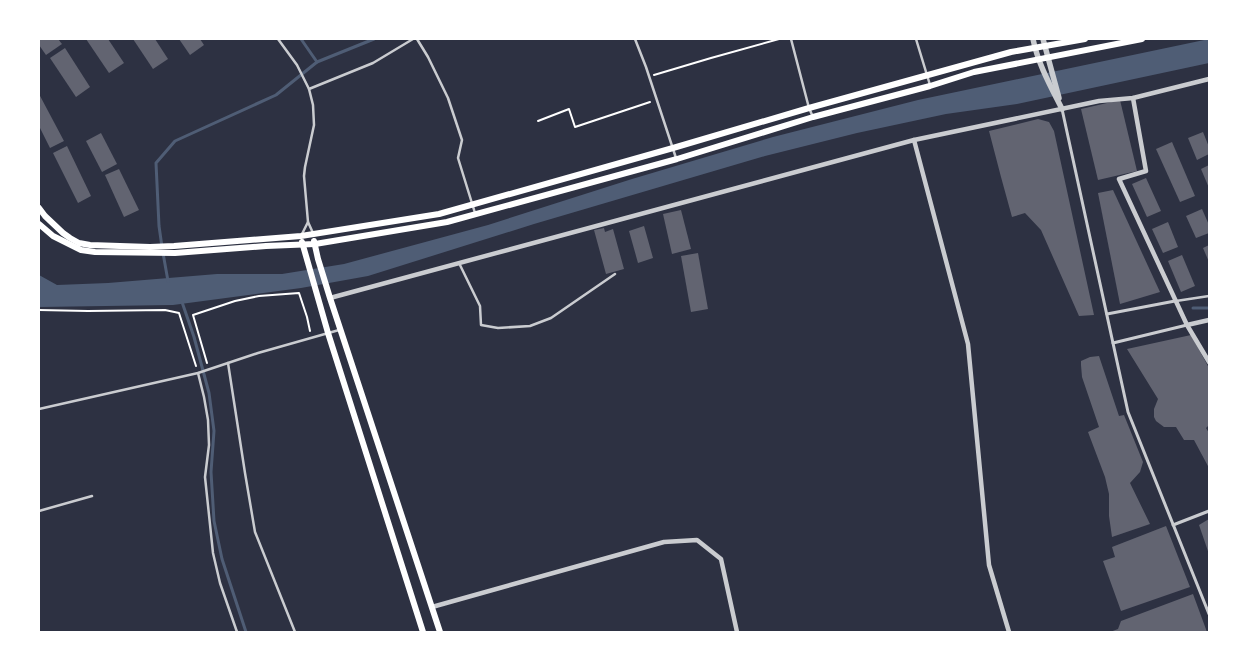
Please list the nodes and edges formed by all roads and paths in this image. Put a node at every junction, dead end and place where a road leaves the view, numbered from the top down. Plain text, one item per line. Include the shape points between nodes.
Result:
1 (278, 39) edge
2 (413, 39) edge
3 (417, 39) edge
4 (635, 39) edge
5 (779, 39) edge
6 (791, 39) edge
7 (916, 39) edge
8 (1033, 39) edge
9 (1043, 39) edge
10 (1085, 39) edge
11 (1142, 39) edge
12 (408, 40) edge
13 (1045, 46) junction
14 (1035, 49) junction
15 (1048, 57) junction
16 (1039, 59) junction
17 (927, 76) junction
18 (650, 77) junction
19 (1209, 79) edge
20 (930, 86) junction
21 (309, 89) junction
22 (1134, 98) junction
23 (657, 100) junction
24 (809, 108) junction
25 (1062, 109) junction
26 (813, 117) junction
27 (538, 121) dead end
28 (914, 140) junction
29 (673, 148) junction
30 (677, 159) junction
31 (472, 204) junction
32 (39, 208) edge
33 (475, 214) junction
34 (308, 222) junction
35 (39, 224) edge
36 (313, 234) junction
37 (302, 236) junction
38 (302, 244) junction
39 (315, 244) junction
40 (150, 250) junction
41 (174, 250) junction
42 (459, 263) junction
43 (615, 274) dead end
44 (1209, 296) edge
45 (330, 298) junction
46 (1176, 301) junction
47 (39, 310) edge
48 (1107, 314) junction
49 (1209, 320) edge
50 (1187, 325) junction
51 (340, 330) junction
52 (328, 333) junction
53 (311, 338) junction
54 (1113, 342) junction
55 (1209, 362) edge
56 (228, 363) junction
57 (217, 367) junction
58 (198, 373) junction
59 (39, 409) edge
60 (92, 496) dead end
61 (1209, 510) edge
62 (39, 511) edge
63 (1173, 525) junction
64 (432, 607) junction
65 (1209, 614) edge
66 (237, 632) edge
67 (295, 632) edge
68 (424, 632) edge
69 (440, 632) edge
70 (737, 632) edge
71 (1009, 632) edge

1 - 21 lane
2 - 12 lane
3 - 31 lane via 448,98 462,140 458,158
4 - 18 lane
5 - 18 path
6 - 24 lane
7 - 17 lane
8 - 14 street
9 - 13 street
10 - 13 main road
11 - 15 main road
12 - 21 lane via 373,63
13 - 14 main road
13 - 15 street
14 - 16 street
14 - 17 main road via 1012,52
15 - 16 main road
15 - 25 street
16 - 20 main road via 974,72
16 - 25 street
17 - 20 lane
17 - 24 main road
18 - 23 lane
19 - 22 street
20 - 26 main road
21 - 34 lane via 314,124 304,176
22 - 25 street
22 - 46 street via 1146,171 1119,179
23 - 27 path via 576,127 568,109
23 - 29 lane
24 - 26 lane
24 - 29 main road
25 - 28 street
25 - 48 street
26 - 30 main road
28 - 42 street
28 - 71 street via 968,344 989,565
29 - 30 lane
29 - 31 main road
30 - 33 main road
31 - 33 lane
31 - 36 main road via 439,214
32 - 40 main road via 62,233 79,243
33 - 39 main road via 447,222
34 - 36 lane
34 - 37 lane
35 - 40 main road via 53,236 82,250
36 - 37 main road
36 - 39 main road
37 - 38 main road
37 - 41 main road
38 - 39 main road
38 - 41 main road
38 - 52 main road
39 - 45 main road
40 - 41 main road
42 - 43 lane via 480,306 481,324 498,328 530,326 551,318
42 - 45 street
44 - 46 lane
45 - 51 main road
46 - 48 street
46 - 50 street
47 - 58 path via 166,310 179,313
48 - 54 street
49 - 50 street
50 - 54 street
50 - 55 street
51 - 52 lane
51 - 64 main road
52 - 53 lane
52 - 68 main road
53 - 56 lane
53 - 57 path via 299,293 235,301 193,315 207,366
54 - 63 street via 1128,412
56 - 57 lane
56 - 67 lane via 255,532
57 - 58 lane
58 - 59 lane
58 - 66 lane via 208,420 205,477 213,553
60 - 62 lane
61 - 63 street
63 - 65 street
64 - 69 main road
64 - 70 street via 664,542 697,540 721,559

